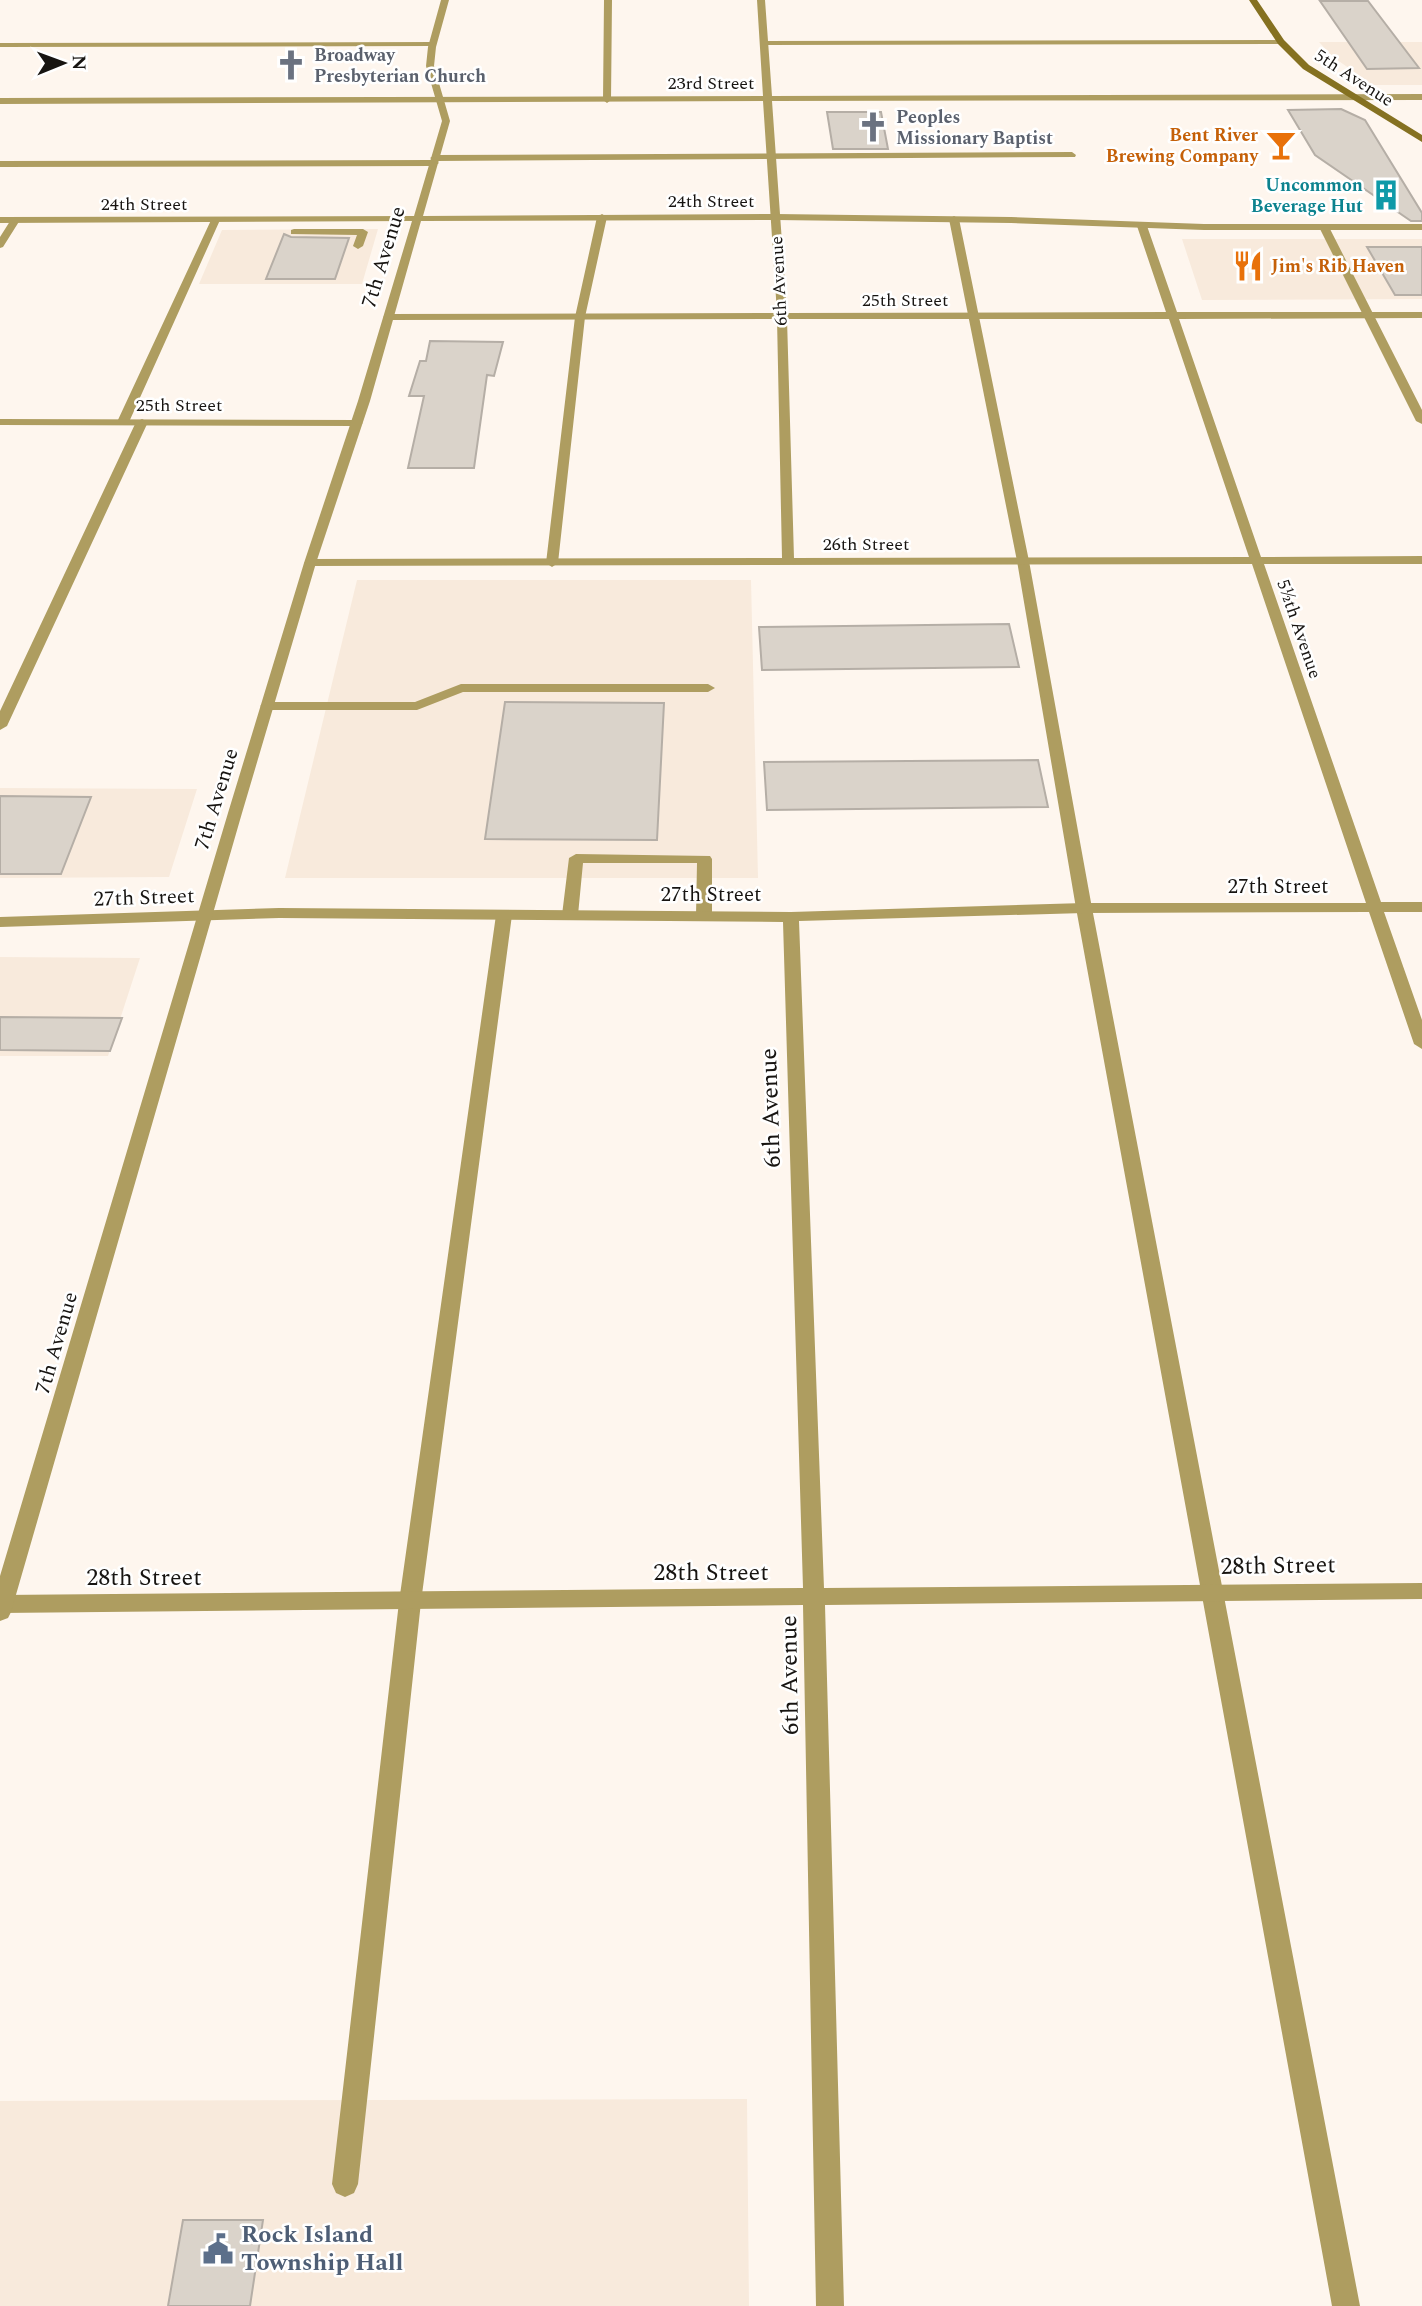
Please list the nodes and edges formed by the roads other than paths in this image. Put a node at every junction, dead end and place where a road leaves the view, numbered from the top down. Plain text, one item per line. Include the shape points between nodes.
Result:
1 (445, 0) edge
2 (608, 0) edge
3 (761, 0) edge
4 (1253, 0) edge
5 (1280, 42) junction
6 (765, 43) junction
7 (433, 44) junction
8 (0, 45) edge
9 (1356, 97) junction
10 (1422, 97) edge
11 (443, 99) junction
12 (769, 99) junction
13 (607, 100) junction
14 (0, 101) edge
15 (1422, 139) edge
16 (1072, 155) dead end
17 (772, 157) junction
18 (435, 161) junction
19 (0, 164) edge
20 (601, 217) junction
21 (776, 217) junction
22 (417, 218) junction
23 (954, 219) junction
24 (0, 220) edge
25 (15, 220) junction
26 (215, 220) junction
27 (1142, 226) junction
28 (1324, 227) junction
29 (1422, 227) edge
30 (295, 232) dead end
31 (0, 246) edge
32 (358, 246) dead end
33 (1369, 314) junction
34 (1422, 315) edge
35 (1173, 316) junction
36 (388, 317) junction
37 (580, 317) junction
38 (782, 317) junction
39 (975, 317) junction
40 (1422, 421) edge
41 (0, 422) edge
42 (122, 422) junction
43 (142, 422) junction
44 (357, 423) junction
45 (1023, 561) junction
46 (1422, 561) edge
47 (788, 562) junction
48 (1258, 562) junction
49 (552, 563) junction
50 (310, 564) junction
51 (708, 688) dead end
52 (267, 706) junction
53 (0, 726) edge
54 (1084, 908) junction
55 (1375, 908) junction
56 (1422, 908) edge
57 (504, 915) junction
58 (570, 915) junction
59 (704, 916) junction
60 (791, 916) junction
61 (204, 918) junction
62 (0, 922) edge
63 (1422, 1044) edge
64 (1422, 1591) edge
65 (1213, 1593) junction
66 (814, 1598) junction
67 (411, 1602) junction
68 (1, 1607) edge
69 (345, 2183) dead end
70 (830, 2306) edge
71 (1346, 2306) edge

1 - 7 street, 7th Avenue
2 - 13 street
3 - 6 street, 6th Avenue
4 - 5 main road, 5th Avenue
5 - 6 street
5 - 9 main road, 5th Avenue via 1307,67
6 - 12 street, 6th Avenue
7 - 8 street
7 - 11 street, 7th Avenue via 431,78
9 - 10 street, 23rd Street
9 - 12 street, 23rd Street
9 - 15 main road, 5th Avenue
11 - 13 street, 23rd Street
11 - 14 street, 23rd Street
11 - 18 street, 7th Avenue via 446,121
12 - 13 street, 23rd Street
12 - 17 street, 6th Avenue
16 - 17 street
17 - 18 street
17 - 21 street, 6th Avenue
18 - 19 street
18 - 22 street, 7th Avenue
20 - 21 street, 24th Street
20 - 22 street, 24th Street
20 - 37 street
21 - 23 street, 24th Street
21 - 38 street, 6th Avenue
22 - 26 street, 24th Street
22 - 36 street, 7th Avenue
23 - 27 street, 24th Street
23 - 39 street
24 - 25 street, 24th Street
25 - 26 street, 24th Street
25 - 31 street
26 - 42 street
27 - 28 street, 24th Street
27 - 35 street, 5½th Avenue
28 - 29 street, 24th Street
28 - 33 street
30 - 32 street via 363,232
33 - 34 street, 25th Street
33 - 35 street, 25th Street
33 - 40 street
35 - 39 street, 25th Street
35 - 48 street, 5½th Avenue
36 - 37 street, 25th Street
36 - 44 street, 7th Avenue
37 - 38 street, 25th Street
37 - 49 street
38 - 39 street, 25th Street
38 - 47 street, 6th Avenue
39 - 45 street
41 - 42 street, 25th Street
42 - 43 street, 25th Street
43 - 44 street, 25th Street
43 - 53 street
44 - 50 street, 7th Avenue
45 - 47 street, 26th Street
45 - 48 street, 26th Street
45 - 54 street
46 - 48 street, 26th Street
47 - 49 street, 26th Street
48 - 55 street, 5½th Avenue
49 - 50 street, 26th Street
50 - 52 street, 7th Avenue
51 - 52 street via 461,688 417,706
52 - 61 street, 7th Avenue
54 - 55 street, 27th Street
54 - 60 street, 27th Street
54 - 65 street
55 - 56 street, 27th Street
55 - 63 street, 5½th Avenue
57 - 58 street, 27th Street
57 - 61 street, 27th Street via 279,913
57 - 67 street
58 - 59 street, 27th Street
58 - 59 street via 576,858 705,859
59 - 60 street, 27th Street
60 - 66 street, 6th Avenue
61 - 62 street, 27th Street
61 - 68 street, 7th Avenue
64 - 65 street, 28th Street
65 - 66 street, 28th Street
65 - 71 street
66 - 67 street, 28th Street
66 - 70 street, 6th Avenue
67 - 68 street, 28th Street
67 - 69 street

